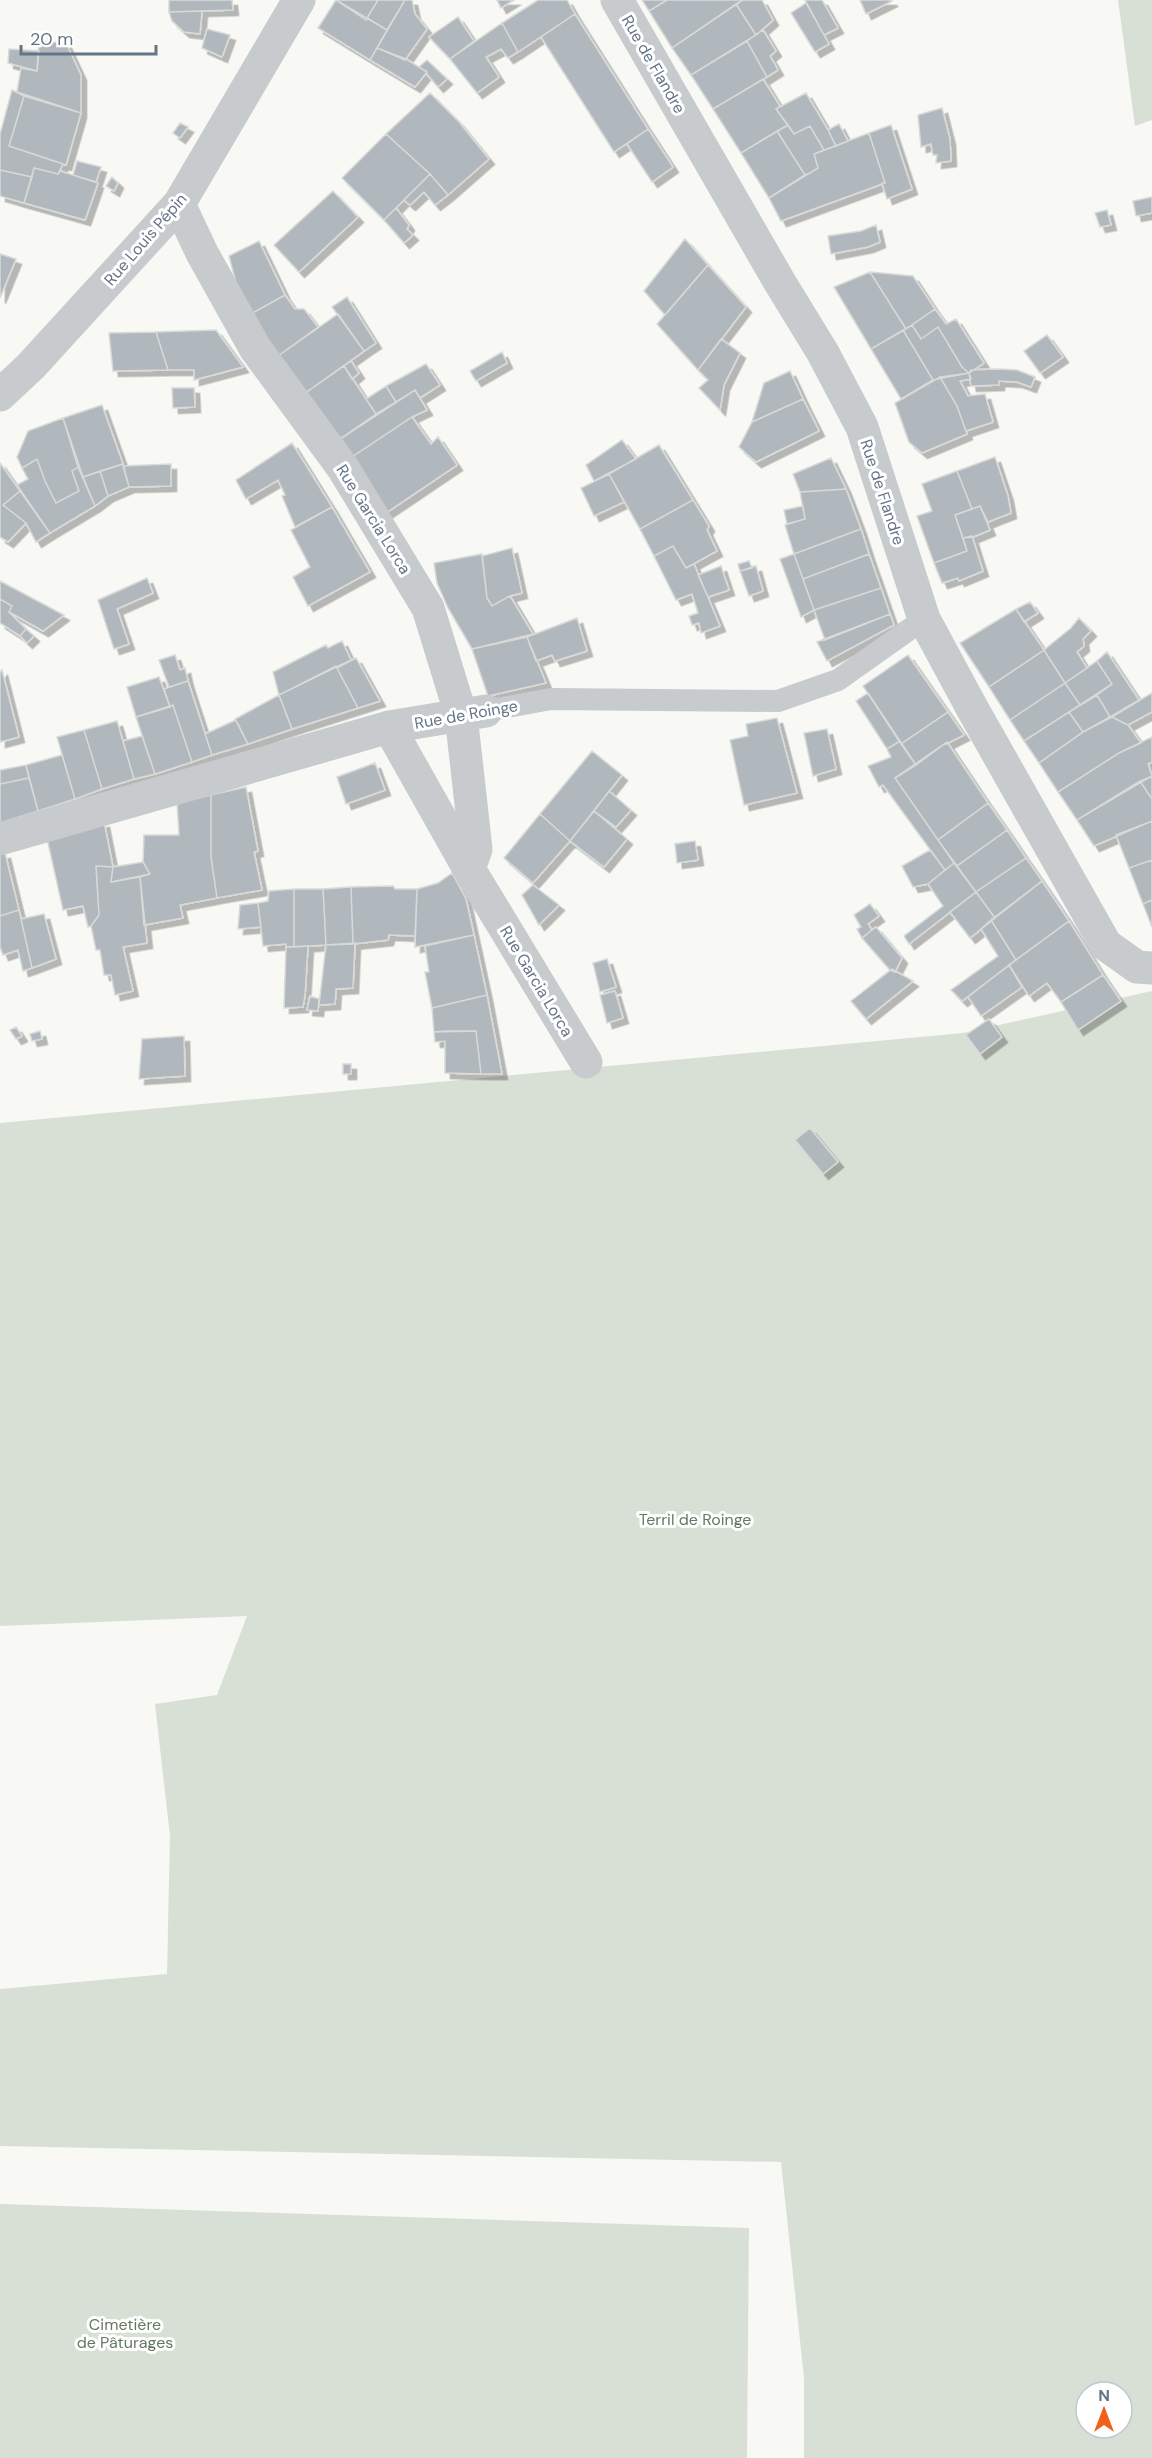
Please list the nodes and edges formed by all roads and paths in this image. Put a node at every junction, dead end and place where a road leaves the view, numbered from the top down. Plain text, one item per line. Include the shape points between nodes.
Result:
1 (299, 0) edge
2 (617, 0) edge
3 (179, 204) junction
4 (0, 395) edge
5 (924, 618) junction
6 (473, 713) junction
7 (389, 727) junction
8 (0, 839) edge
9 (469, 869) junction
10 (1152, 968) edge
11 (586, 1062) dead end

1 - 3 street, Rue Louis Pépin
2 - 5 street, Rue de Flandre via 823,353 862,427
3 - 4 street, Rue Louis Pépin
3 - 6 street, Rue Garcia Lorca via 255,348 343,468 428,608
5 - 6 lane, Rue de Roinge via 838,680 778,701 551,699
5 - 10 street, Rue de Flandre via 1106,945 1137,967
6 - 7 street, Rue de Roinge
6 - 9 street, Rue Garcia Lorca via 476,849
7 - 8 street, Rue de Roinge
7 - 9 street, Rue Garcia Lorca
9 - 11 street, Rue Garcia Lorca

